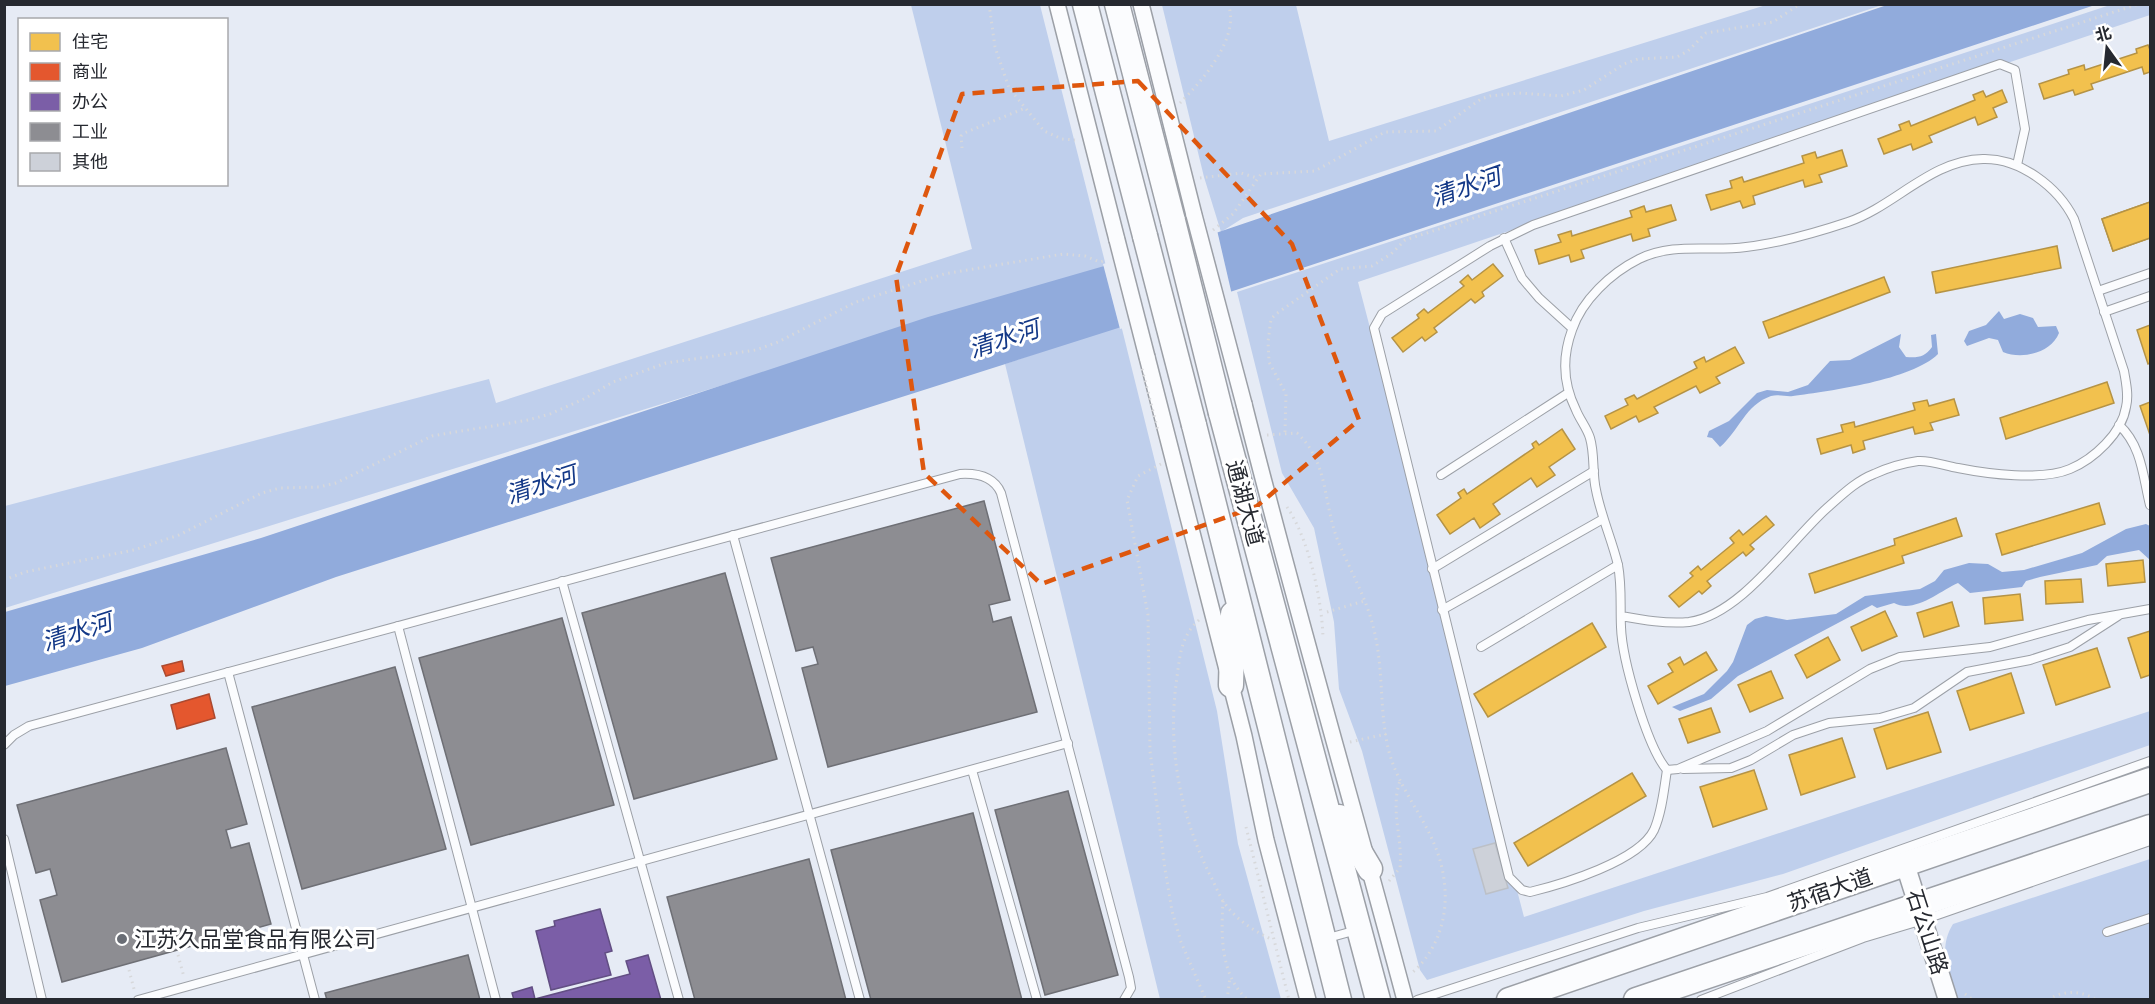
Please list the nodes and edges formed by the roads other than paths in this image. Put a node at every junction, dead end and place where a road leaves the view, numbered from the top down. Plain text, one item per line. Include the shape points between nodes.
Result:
1 (1057, 4) edge
2 (1085, 4) edge
3 (1117, 4) edge
4 (1141, 4) edge
5 (2017, 165) junction
6 (1183, 218) junction
7 (1504, 238) junction
8 (2151, 273) edge
9 (2098, 291) junction
10 (2151, 296) edge
11 (2104, 312) junction
12 (1572, 328) junction
13 (1568, 393) junction
14 (2119, 425) junction
15 (1594, 471) junction
16 (1441, 475) dead end
17 (2151, 505) edge
18 (1603, 519) junction
19 (733, 535) junction
20 (1618, 565) junction
21 (1432, 569) junction
22 (562, 581) junction
23 (1234, 584) junction
24 (2151, 609) edge
25 (1443, 610) junction
26 (2119, 615) junction
27 (1621, 616) junction
28 (398, 626) junction
29 (1481, 647) dead end
30 (228, 672) junction
31 (1231, 685) junction
32 (1068, 743) junction
33 (4, 745) edge
34 (2151, 761) edge
35 (1678, 769) junction
36 (972, 770) junction
37 (1667, 770) junction
38 (2151, 780) edge
39 (1325, 795) junction
40 (809, 814) junction
41 (2151, 828) edge
42 (4, 839) edge
43 (2151, 841) edge
44 (640, 861) junction
45 (1905, 864) junction
46 (1376, 878) junction
47 (472, 908) junction
48 (1921, 913) junction
49 (2151, 918) edge
50 (1360, 929) junction
51 (2107, 932) dead end
52 (1324, 939) junction
53 (303, 954) junction
54 (42, 999) edge
55 (138, 999) edge
56 (315, 999) edge
57 (496, 999) edge
58 (679, 999) edge
59 (860, 999) edge
60 (1037, 999) edge
61 (1124, 999) edge
62 (1308, 999) edge
63 (1339, 999) edge
64 (1378, 999) edge
65 (1405, 999) edge
66 (1417, 999) edge
67 (1509, 999) edge
68 (1636, 999) edge
69 (1701, 999) edge
70 (1948, 999) edge

1 - 31 street, bridge
2 - 23 main road, 通湖大道, bridge
3 - 6 main road, 通湖大道
4 - 6 street
5 - 7 lane via 2025,129 2022,107 2015,70 2000,64
5 - 9 lane via 2068,206
5 - 12 lane via 1984,159 1948,166 1878,210 1794,237 1747,247 1687,246 1655,253 1605,282
6 - 39 main road, 通湖大道, bridge via 1221,413
6 - 46 street, bridge via 1244,404 1314,674
7 - 12 lane via 1522,278
7 - 21 lane via 1382,314 1374,328
8 - 9 lane
9 - 11 lane
10 - 11 lane
11 - 14 lane via 2127,389
12 - 13 lane via 1564,369
13 - 15 lane via 1589,436
13 - 16 lane
14 - 17 lane via 2131,436 2139,454
14 - 27 lane via 2093,455 2071,469 2047,475 1970,470 1919,461 1873,474 1852,486 1748,588 1719,611 1691,621
15 - 18 lane
15 - 21 lane
18 - 20 lane
18 - 25 lane
19 - 22 lane
19 - 32 lane via 960,474 973,473 997,484
19 - 40 lane
20 - 27 lane
20 - 29 lane
21 - 25 lane
22 - 28 lane
22 - 44 lane
23 - 31 main road
23 - 52 main road, 通湖大道
24 - 26 lane
25 - 37 lane via 1509,877 1522,890 1530,892 1582,876 1639,847 1653,831
26 - 35 lane via 1990,647 1900,657 1870,669 1767,731
26 - 35 lane via 2070,647 2030,660 1967,672 1907,710 1880,718 1829,723 1802,732 1731,768
27 - 37 lane via 1624,655 1646,727 1660,763
28 - 30 lane
28 - 47 lane
30 - 33 lane via 29,726
30 - 53 lane
31 - 62 street
32 - 36 lane
32 - 61 lane via 1129,977 1131,988
34 - 66 lane via 1767,897 1638,928
35 - 37 lane
36 - 40 lane
36 - 60 lane
38 - 45 main road, 苏宿大道
39 - 46 main road
39 - 50 main road, 通湖大道
40 - 44 lane
40 - 59 lane
41 - 48 main road, 苏宿大道
42 - 54 lane
43 - 48 lane
44 - 47 lane
44 - 58 lane
45 - 48 street, 石公山路
45 - 67 main road, 苏宿大道
46 - 65 street
47 - 53 lane
47 - 57 lane
48 - 68 main road, 苏宿大道 via 1823,935
48 - 69 lane
48 - 70 street, 石公山路
49 - 51 lane
50 - 52 lane
50 - 64 main road, 通湖大道
52 - 63 main road, 通湖大道
53 - 55 lane
53 - 56 lane

